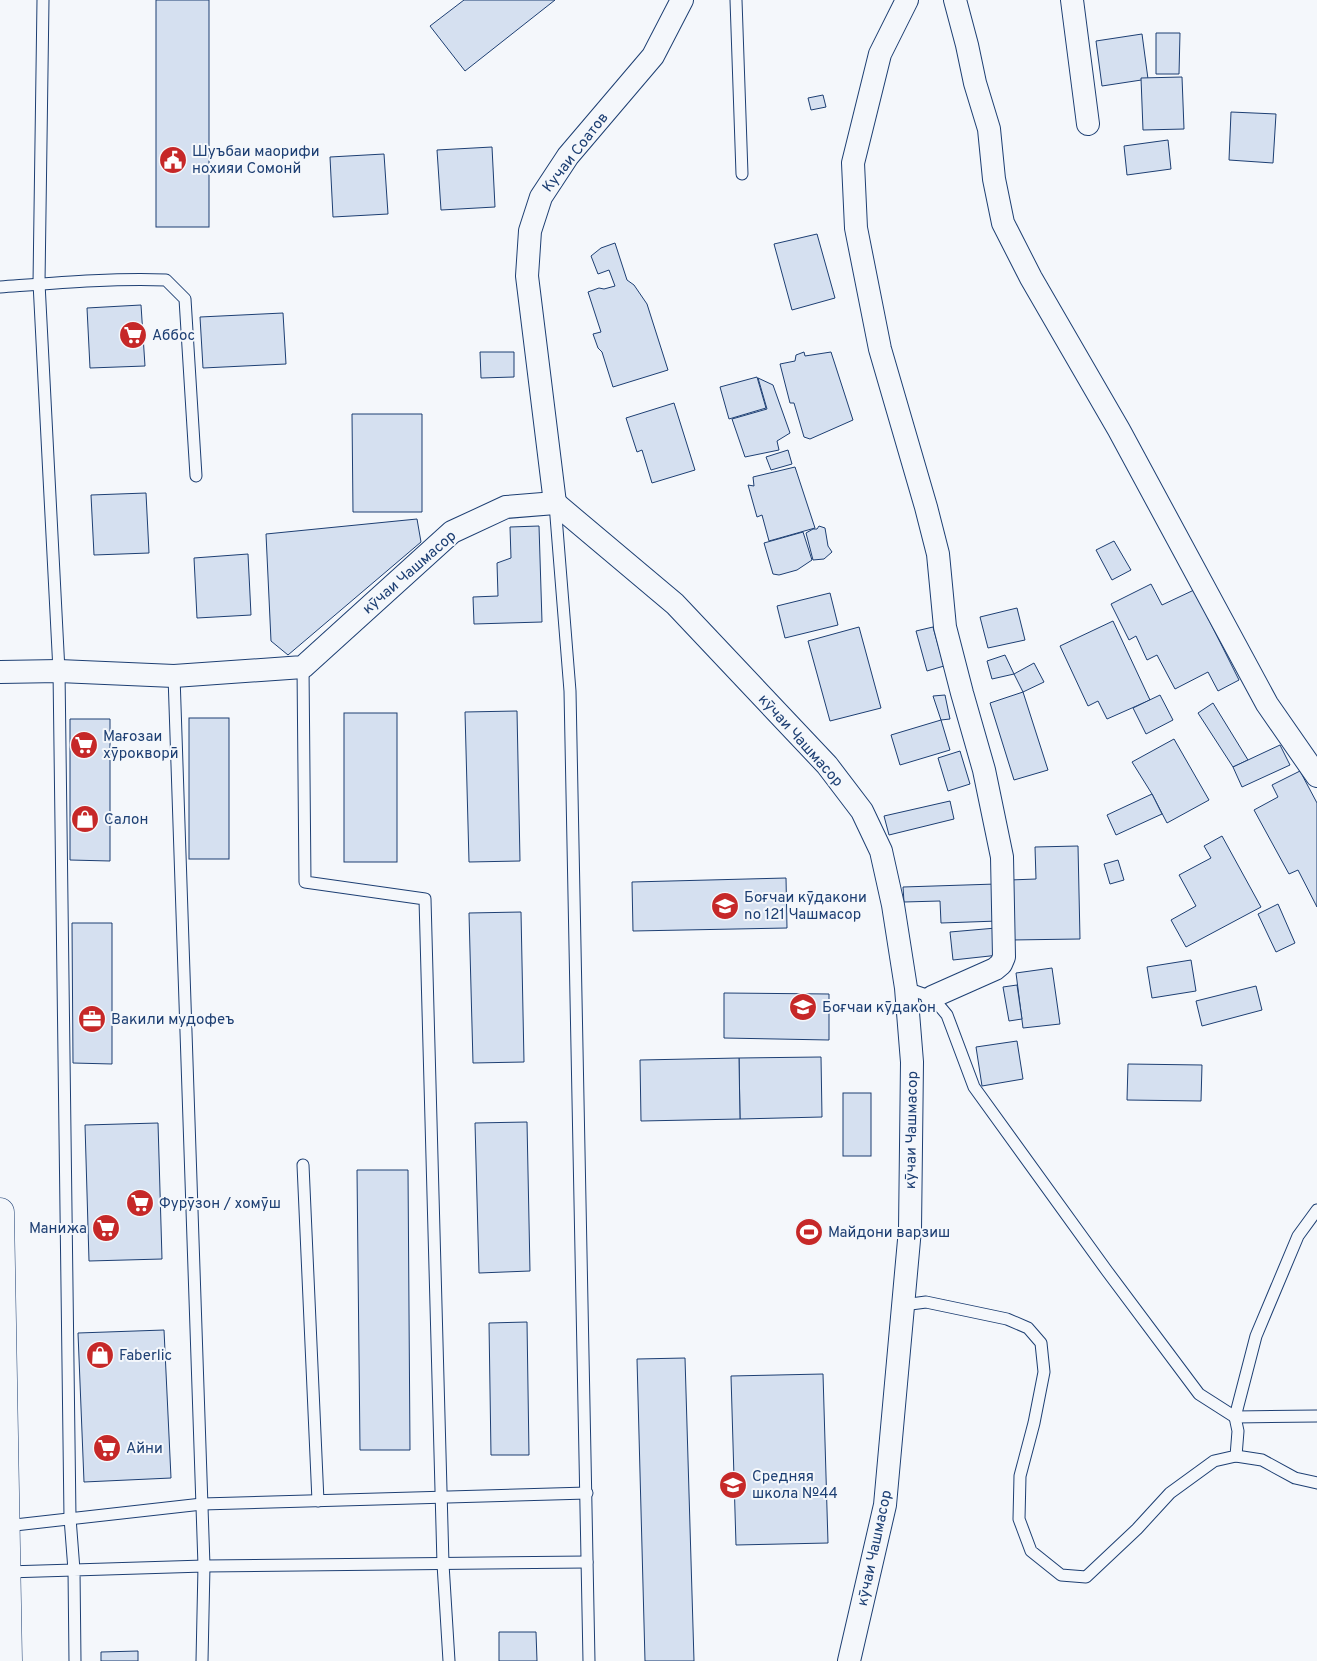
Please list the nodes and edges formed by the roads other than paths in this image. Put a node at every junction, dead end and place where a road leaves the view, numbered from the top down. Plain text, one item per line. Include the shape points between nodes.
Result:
1 (43, 0) edge
2 (682, 0) edge
3 (736, 0) edge
4 (907, 0) edge
5 (955, 0) edge
6 (1072, 0) edge
7 (1088, 124) dead end
8 (742, 174) dead end
9 (39, 283) junction
10 (0, 287) edge
11 (196, 476) dead end
12 (555, 503) junction
13 (303, 667) junction
14 (58, 671) junction
15 (0, 672) edge
16 (174, 676) junction
17 (1317, 776) edge
18 (906, 988) junction
19 (932, 997) junction
20 (303, 1165) dead end
21 (1317, 1210) edge
22 (0, 1212) edge
23 (903, 1305) junction
24 (1317, 1416) edge
25 (1235, 1417) junction
26 (1236, 1456) junction
27 (1317, 1483) edge
28 (587, 1493) junction
29 (441, 1496) junction
30 (318, 1501) junction
31 (202, 1504) junction
32 (70, 1518) junction
33 (6, 1526) junction
34 (587, 1562) junction
35 (443, 1564) junction
36 (204, 1566) junction
37 (74, 1570) junction
38 (7, 1572) junction
39 (8, 1661) edge
40 (75, 1661) edge
41 (202, 1661) edge
42 (450, 1661) edge
43 (589, 1661) edge
44 (849, 1661) edge

1 - 9 lane
2 - 12 street, Кучаи Соатов via 653,56 568,156 541,197 530,231 527,276
3 - 8 lane
4 - 19 street via 880,54 853,163 856,228 880,349 938,554 945,627 984,770 1002,857 1004,909 1004,957 1001,964
5 - 17 street via 989,129 994,180 1003,223 1267,704
6 - 7 street
9 - 10 lane
9 - 11 lane via 166,280 185,299
9 - 14 lane
12 - 13 street, кӯчаи Чашмасор via 506,506 452,532
12 - 18 street, кӯчаи Чашмасор via 675,604 827,765 862,811 881,851
12 - 28 lane via 570,691
13 - 16 street
13 - 29 lane via 305,882 426,899
14 - 15 street
14 - 16 street
14 - 32 lane
16 - 31 lane
18 - 19 lane
18 - 23 street, кӯчаи Чашмасор via 912,1062 910,1229
19 - 25 lane via 947,1015 974,1087 1013,1142 1199,1394
20 - 30 lane
21 - 25 lane via 1298,1236 1256,1336
22 - 33 highway
23 - 26 lane via 926,1302 1007,1319 1028,1328 1041,1344 1044,1372 1020,1476 1020,1519 1031,1551 1061,1574 1086,1577 1170,1493 1214,1461
23 - 44 street, кӯчаи Чашмасор via 885,1505
24 - 25 lane
25 - 26 lane via 1238,1432
26 - 27 lane via 1262,1460 1295,1478
28 - 29 lane
28 - 34 lane
29 - 30 lane
29 - 35 lane
30 - 31 lane
31 - 32 lane
31 - 36 lane
32 - 33 lane
32 - 37 lane
33 - 38 highway
34 - 35 lane
34 - 43 lane
35 - 36 lane
35 - 42 lane
36 - 37 lane
36 - 41 lane
37 - 38 lane
37 - 40 lane
38 - 39 highway

